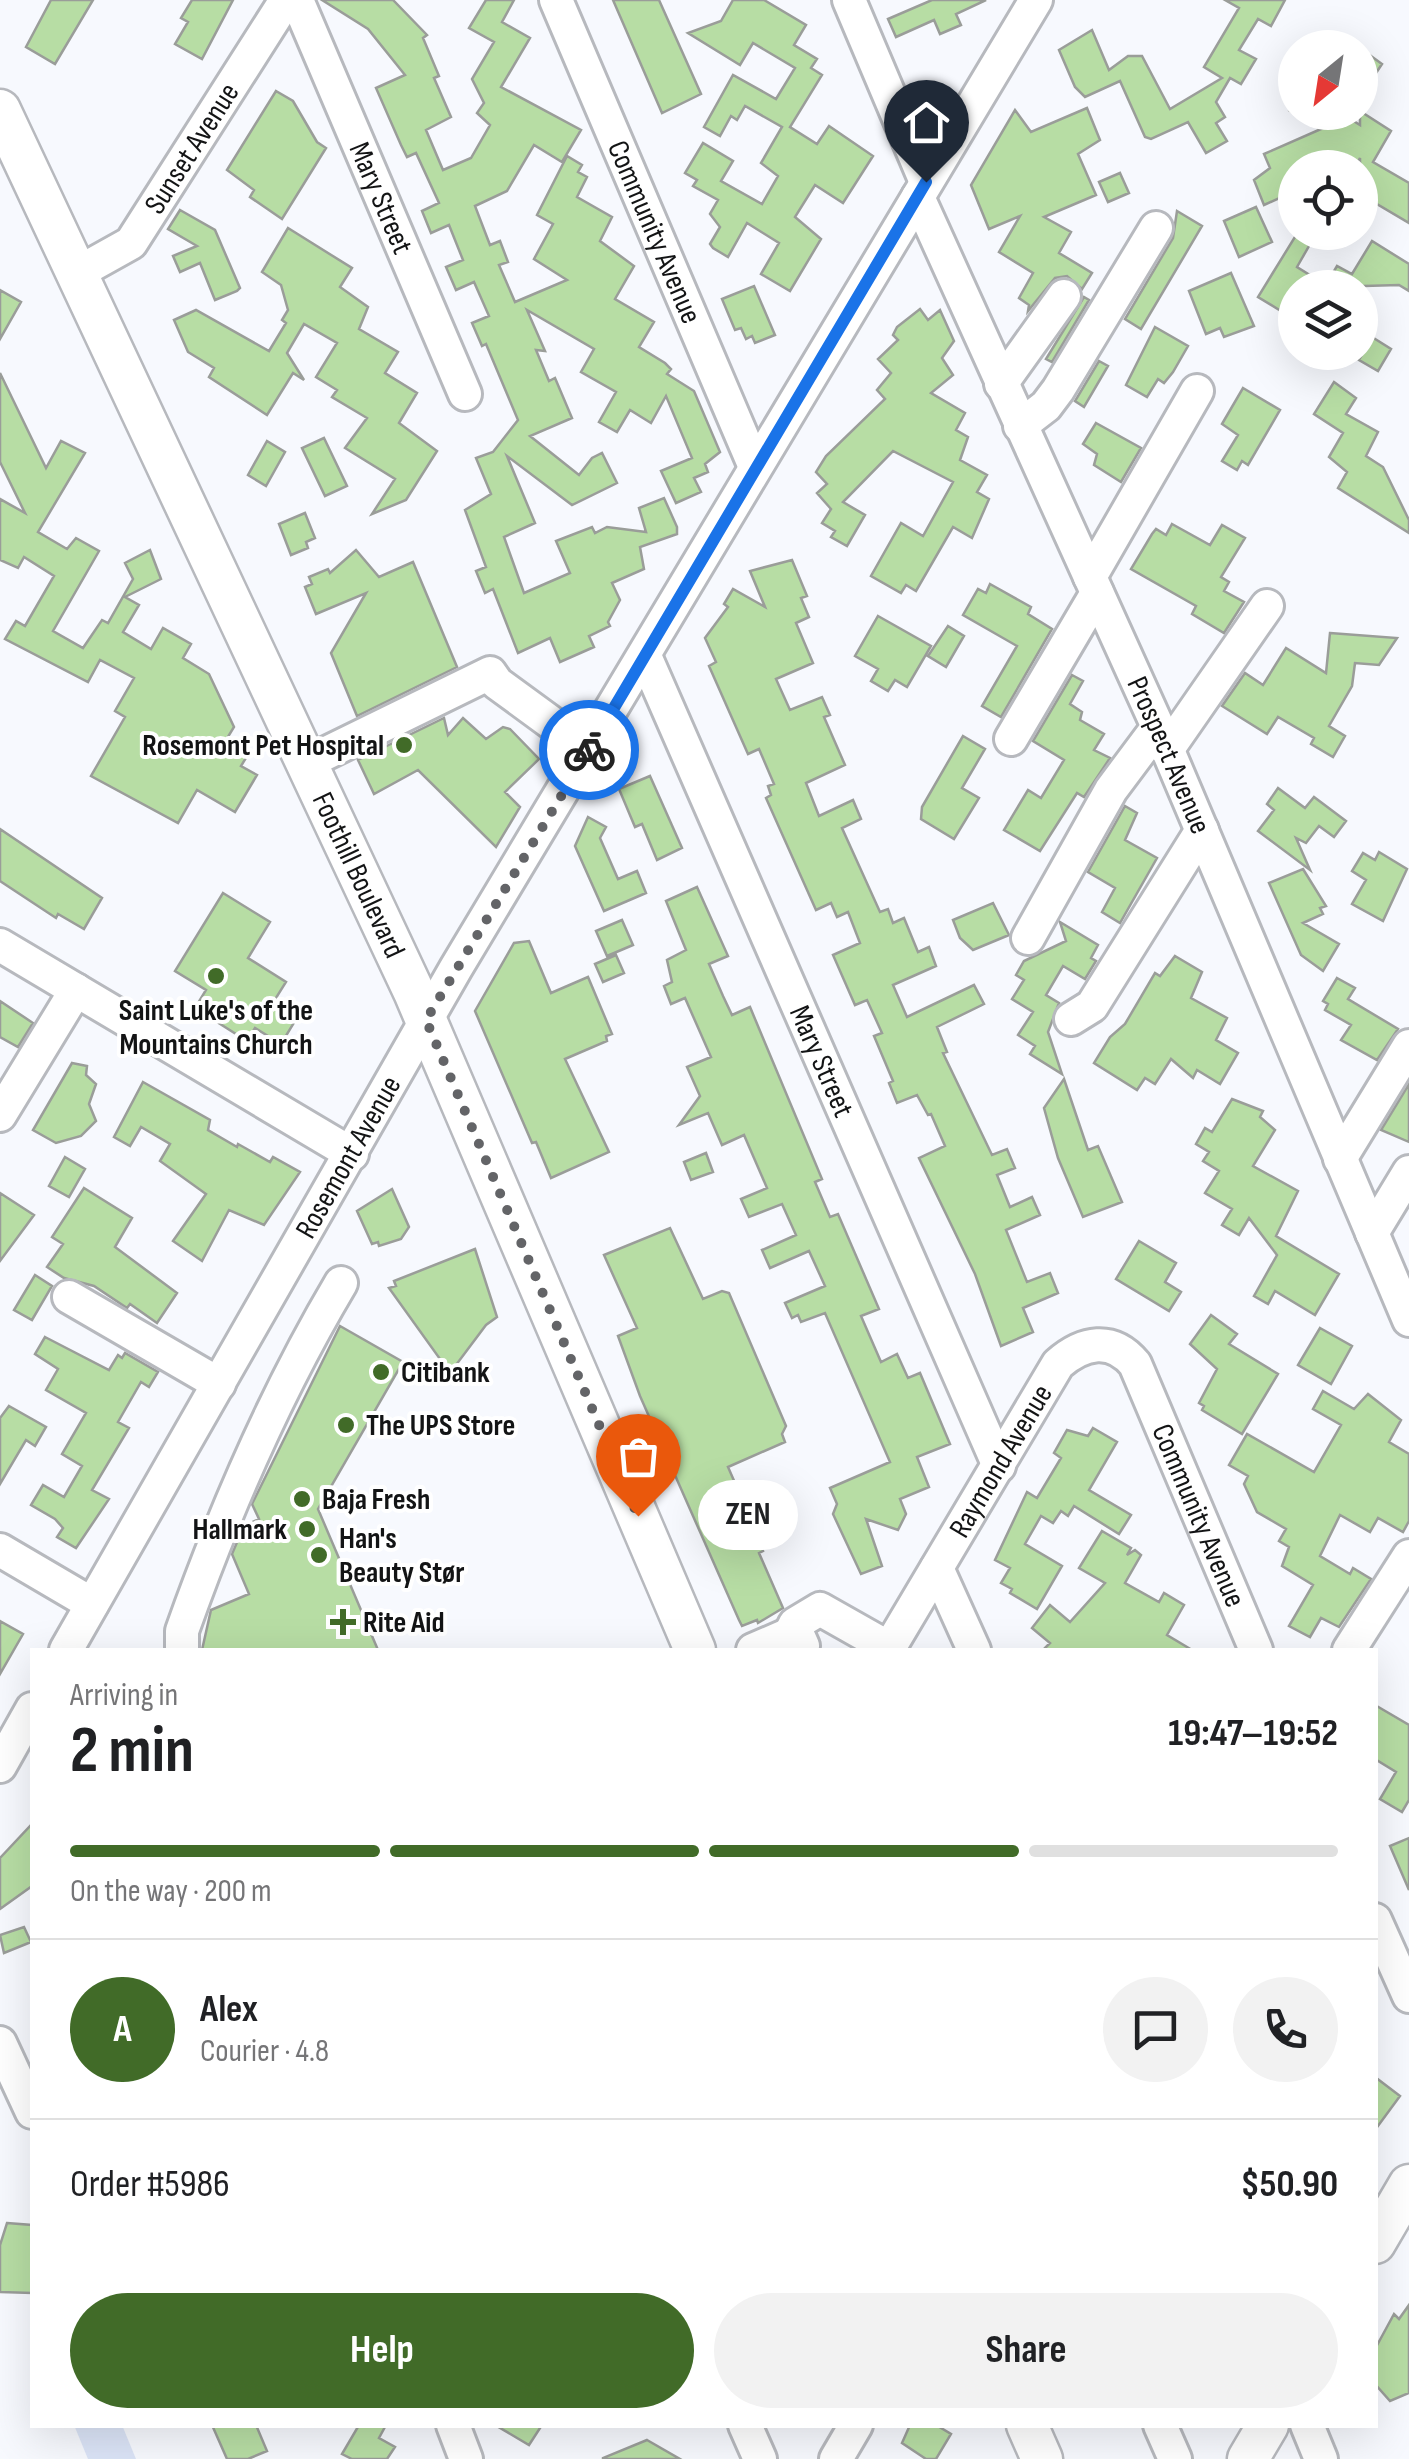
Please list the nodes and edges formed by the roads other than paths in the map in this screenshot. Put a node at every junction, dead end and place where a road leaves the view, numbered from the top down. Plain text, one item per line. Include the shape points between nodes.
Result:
1 (286, 0) edge
2 (296, 0) edge
3 (556, 0) edge
4 (849, 0) edge
5 (1036, 0) edge
6 (0, 110) edge
7 (922, 189) junction
8 (1156, 228) dead end
9 (78, 272) junction
10 (1064, 296) dead end
11 (1001, 384) junction
12 (1197, 391) dead end
13 (465, 394) dead end
14 (1020, 426) junction
15 (755, 467) junction
16 (1094, 585) junction
17 (1267, 606) dead end
18 (645, 656) junction
19 (553, 724) dead end
20 (1162, 738) junction
21 (1011, 739) dead end
22 (306, 762) junction
23 (1202, 830) junction
24 (1028, 938) dead end
25 (0, 945) edge
26 (76, 990) junction
27 (1071, 1018) dead end
28 (426, 1020) junction
29 (1409, 1046) edge
30 (0, 1114) edge
31 (352, 1154) junction
32 (1340, 1159) junction
33 (1409, 1172) edge
34 (1372, 1234) junction
35 (341, 1283) dead end
36 (69, 1297) dead end
37 (1409, 1320) edge
38 (1143, 1381) joint
39 (219, 1384) junction
40 (999, 1466) junction
41 (0, 1550) edge
42 (1409, 1556) edge
43 (937, 1568) junction
44 (92, 1604) junction
45 (798, 1642) edge
46 (67, 1648) edge
47 (182, 1648) edge
48 (694, 1648) edge
49 (764, 1648) edge
50 (887, 1648) edge
51 (890, 1648) edge
52 (973, 1648) edge
53 (1255, 1648) edge
54 (1351, 1648) edge
55 (30, 1713) edge
56 (0, 1766) edge
57 (1378, 1927) edge
58 (1409, 1996) edge
59 (0, 2043) edge
60 (30, 2108) edge
61 (1409, 2185) edge
62 (1378, 2238) edge
63 (454, 2428) edge
64 (746, 2428) edge
65 (854, 2428) edge
66 (1028, 2428) edge
67 (1161, 2428) edge
68 (1266, 2428) edge
69 (1308, 2428) edge
70 (466, 2459) edge
71 (760, 2459) edge
72 (836, 2459) edge
73 (1042, 2459) edge
74 (1175, 2459) edge
75 (1248, 2459) edge
76 (1322, 2459) edge

1 - 9 street, Sunset Avenue via 131,244
2 - 13 street, Mary Street
3 - 15 street, Community Avenue
4 - 7 street, Prospect Avenue
5 - 7 street, Rosemont Avenue
6 - 9 main road, Foothill Boulevard
7 - 11 street, Prospect Avenue
7 - 15 street, Rosemont Avenue
8 - 14 street via 1058,390
9 - 22 main road, Foothill Boulevard
10 - 11 street
11 - 14 street, Prospect Avenue
12 - 16 street
14 - 16 street, Prospect Avenue
15 - 18 street, Rosemont Avenue
16 - 20 street, Prospect Avenue
16 - 21 street
17 - 20 street
18 - 28 street, Rosemont Avenue
18 - 40 street, Mary Street
19 - 22 street via 490,673
20 - 23 street, Prospect Avenue
20 - 24 street via 1111,790
22 - 28 main road, Foothill Boulevard
23 - 27 street via 1092,1006
23 - 32 street, Prospect Avenue
25 - 26 street
26 - 30 street
26 - 31 street
28 - 31 street, Rosemont Avenue
28 - 48 main road, Foothill Boulevard
29 - 32 street
31 - 39 street, Rosemont Avenue
32 - 34 street, Prospect Avenue
33 - 34 street
34 - 37 street, Prospect Avenue
35 - 47 street via 226,1507 182,1631
36 - 39 street
38 - 40 street, Raymond Avenue via 1126,1354 1111,1345 1090,1344 1070,1354
38 - 53 street, Community Avenue
39 - 44 street, Rosemont Avenue
40 - 43 street, Raymond Avenue
41 - 44 street
42 - 54 street
43 - 51 street, Raymond Avenue
43 - 52 street
44 - 46 street, Rosemont Avenue
45 - 49 street
45 - 50 street via 795,1624 820,1609
55 - 56 street
57 - 58 street
59 - 60 street
61 - 62 main road
63 - 70 street
64 - 71 street
65 - 72 street
66 - 73 main road
67 - 74 street
68 - 75 main road
69 - 76 street

